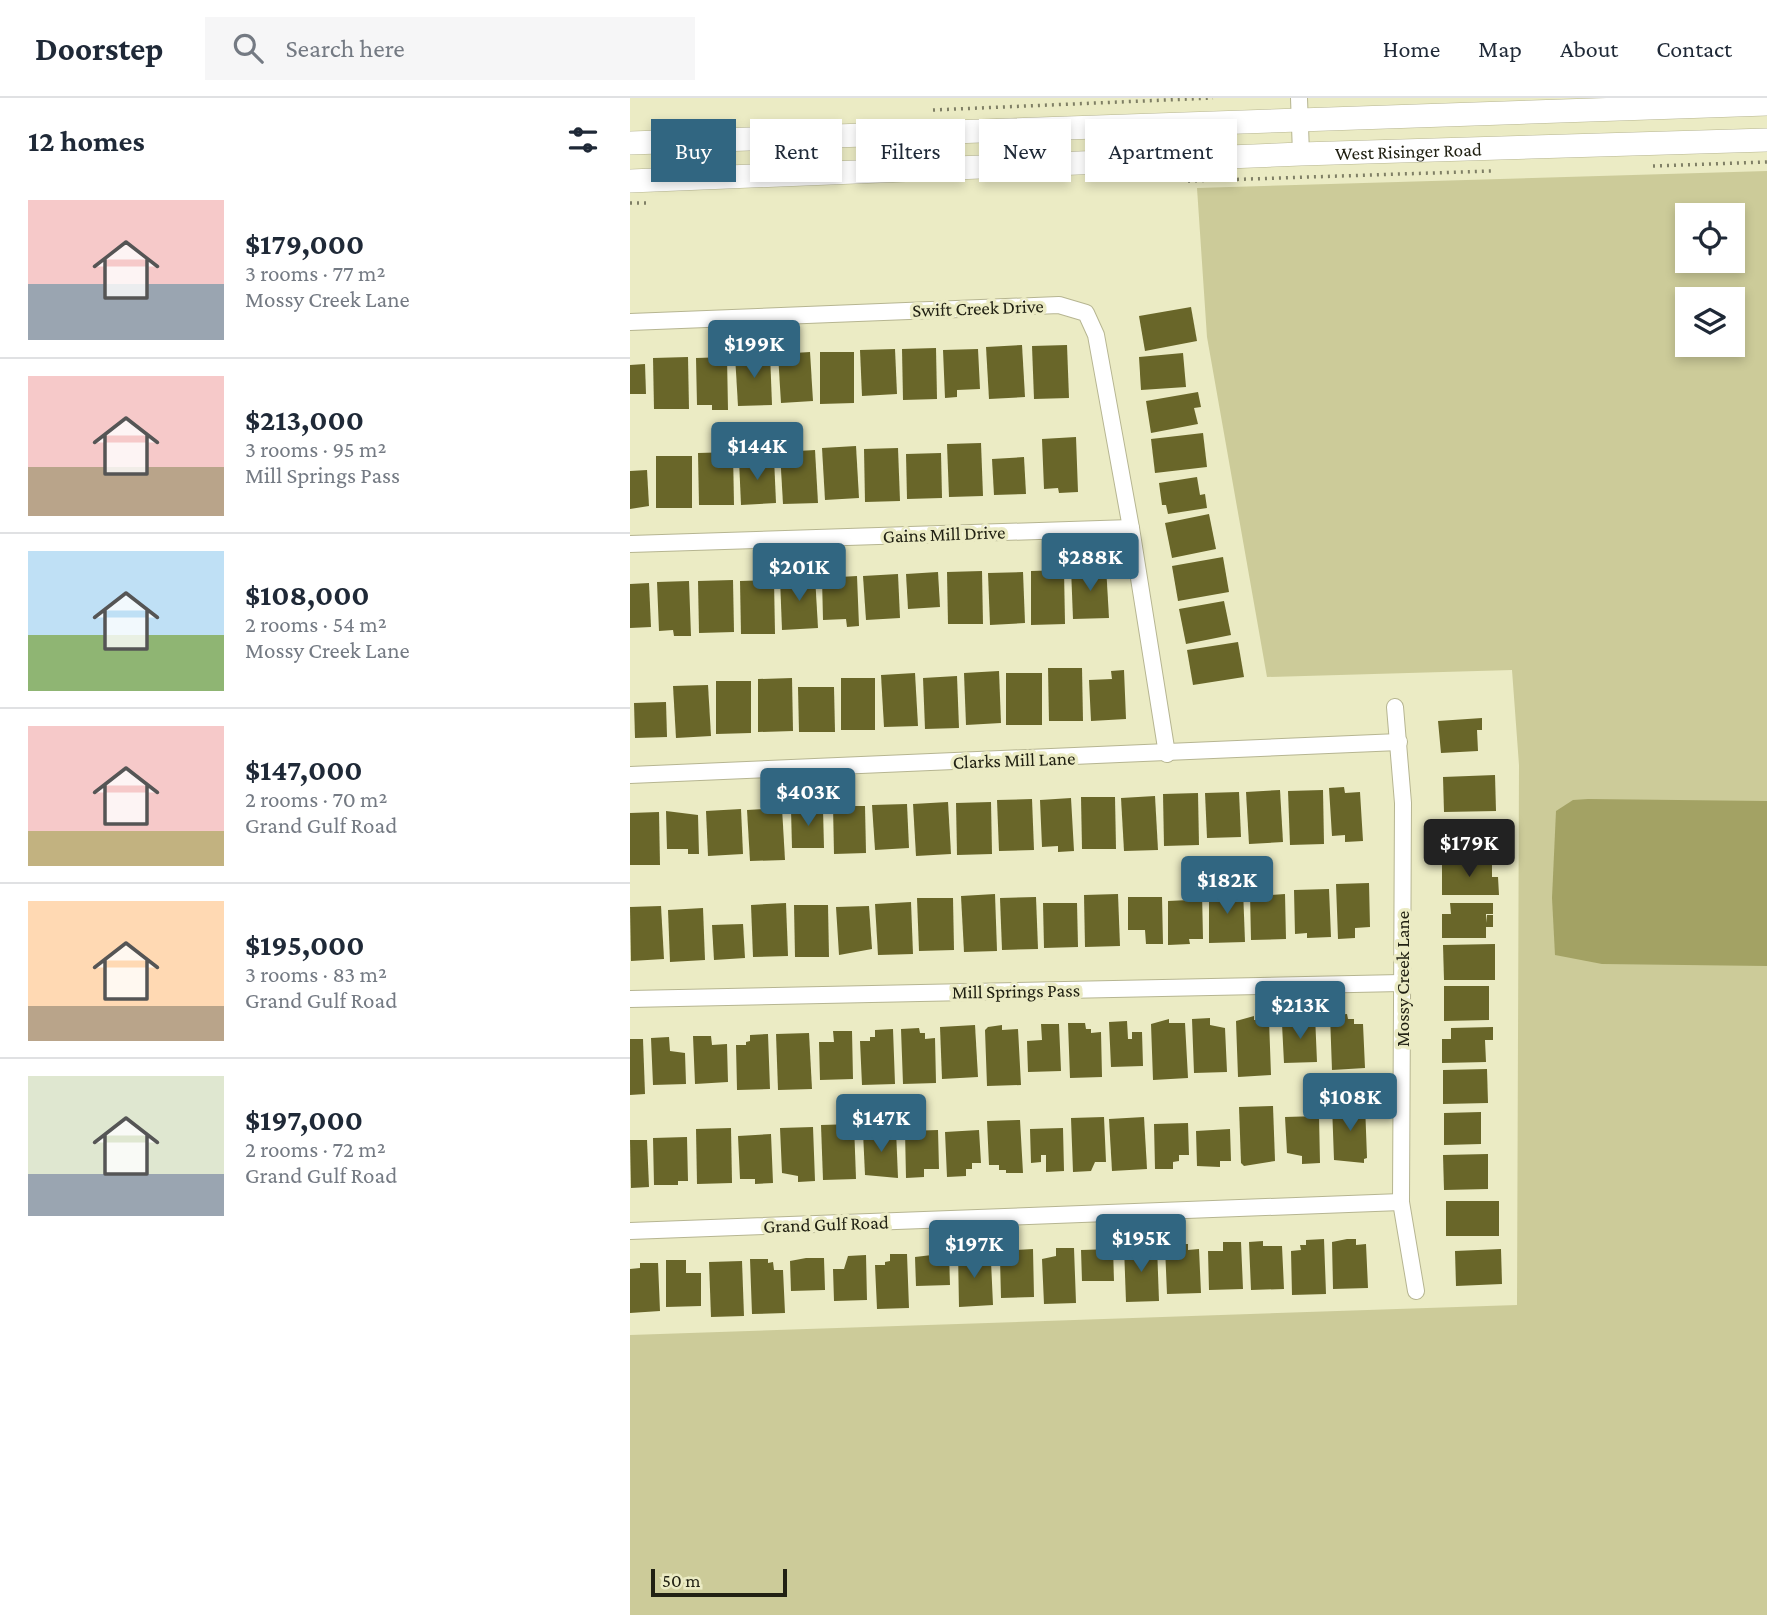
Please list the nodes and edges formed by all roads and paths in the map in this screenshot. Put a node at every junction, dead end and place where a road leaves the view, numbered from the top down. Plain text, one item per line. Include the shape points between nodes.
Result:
1 (1767, 104) edge
2 (1690, 106) junction
3 (1299, 108) edge
4 (1767, 140) edge
5 (630, 143) edge
6 (1517, 149) junction
7 (1301, 154) junction
8 (1767, 162) edge
9 (1644, 166) dead end
10 (1494, 170) dead end
11 (1237, 179) edge
12 (630, 181) edge
13 (657, 202) dead end
14 (630, 204) edge
15 (630, 322) edge
16 (1131, 528) junction
17 (630, 544) edge
18 (1395, 708) dead end
19 (1399, 742) junction
20 (1167, 754) junction
21 (630, 775) edge
22 (1401, 983) junction
23 (630, 999) edge
24 (1401, 1202) junction
25 (630, 1231) edge
26 (1416, 1291) dead end

1 - 2 main road, West Risinger Road
2 - 3 main road, West Risinger Road
2 - 6 main road via 1684,124 1673,133 1647,138 1540,140
3 - 5 main road, West Risinger Road
3 - 7 street
4 - 6 main road, West Risinger Road
6 - 7 main road, West Risinger Road
7 - 12 main road, West Risinger Road
8 - 9 path
10 - 11 path
13 - 14 path
15 - 16 street, Swift Creek Drive via 1059,305 1086,313 1096,335
16 - 17 street, Gains Mill Drive
16 - 20 street, Swift Creek Drive
18 - 19 street, Mossy Creek Lane
19 - 20 street, Clarks Mill Lane
19 - 22 street, Mossy Creek Lane
20 - 21 street, Clarks Mill Lane
22 - 23 street, Mill Springs Pass
22 - 24 street, Mossy Creek Lane
24 - 25 street, Grand Gulf Road
24 - 26 street, Mossy Creek Lane

